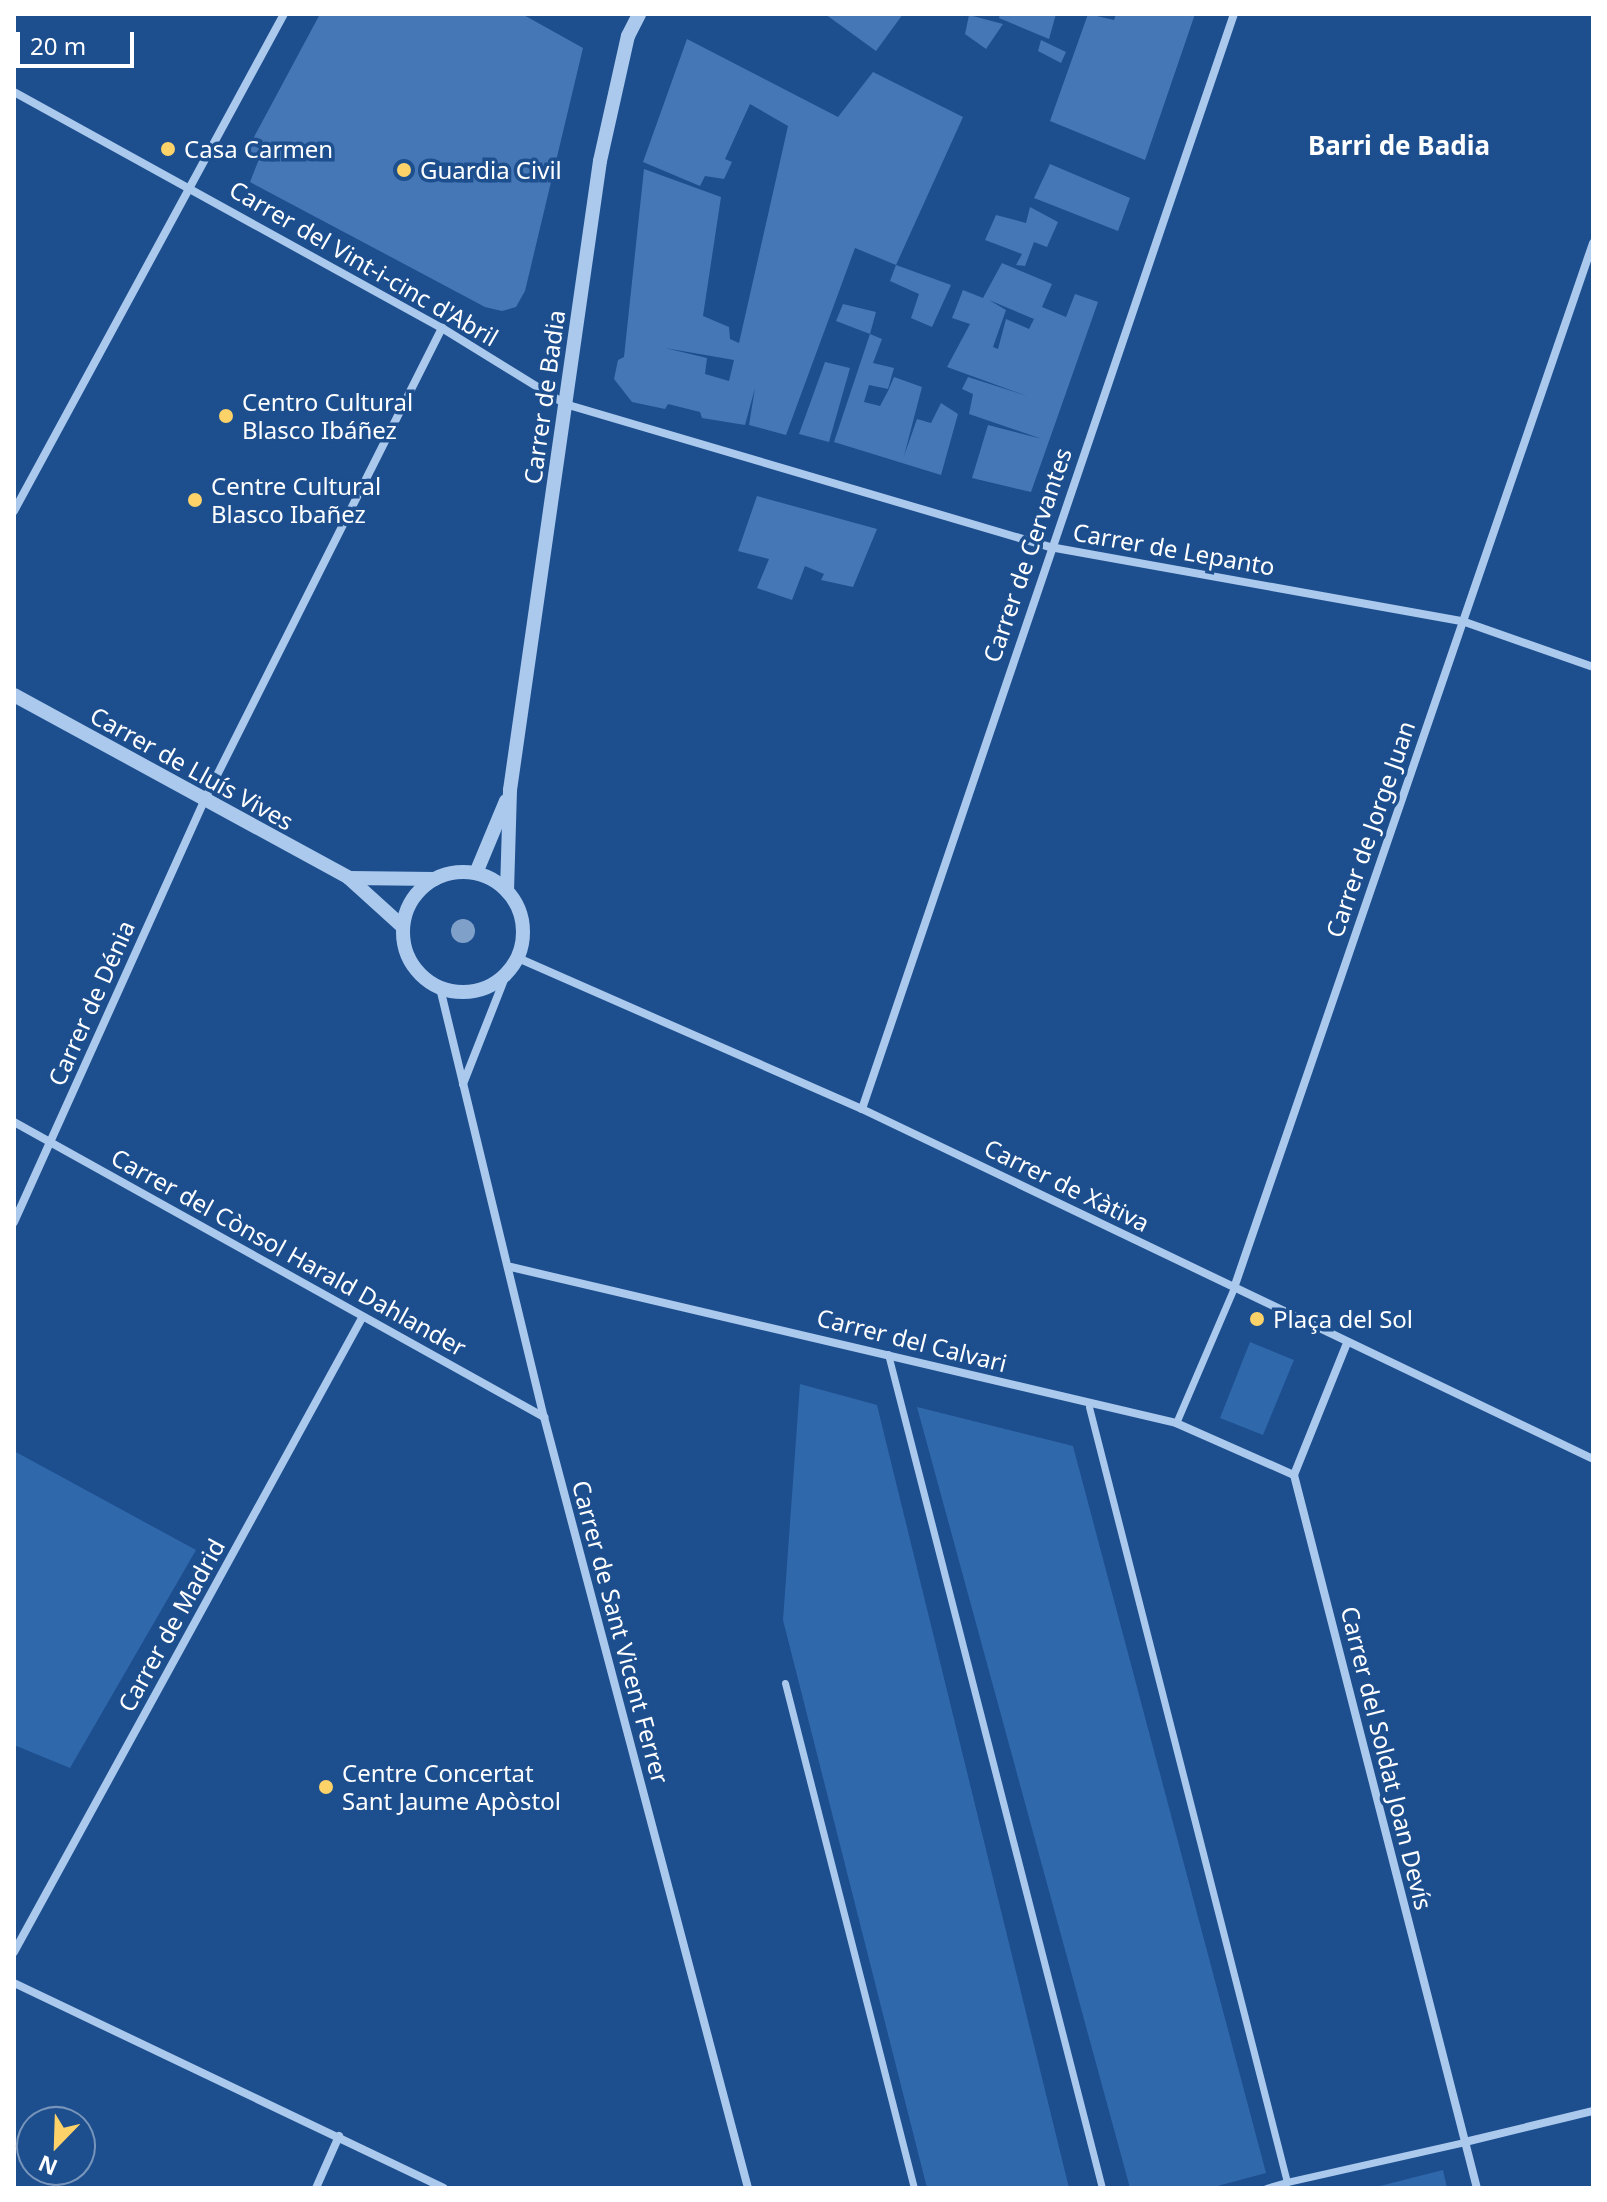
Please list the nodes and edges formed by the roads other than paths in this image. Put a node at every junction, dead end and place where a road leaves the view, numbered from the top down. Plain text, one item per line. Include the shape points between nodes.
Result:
1 (284, 14) edge
2 (639, 14) edge
3 (1234, 14) edge
4 (14, 92) edge
5 (188, 185) junction
6 (1593, 243) edge
7 (442, 328) junction
8 (565, 404) junction
9 (14, 511) edge
10 (1050, 547) junction
11 (1462, 621) junction
12 (1593, 667) edge
13 (14, 695) edge
14 (510, 790) junction
15 (204, 801) junction
16 (476, 873) junction
17 (349, 878) junction
18 (435, 879) junction
19 (507, 891) junction
20 (403, 927) junction
21 (518, 958) junction
22 (506, 975) junction
23 (440, 988) junction
24 (463, 1085) junction
25 (862, 1109) junction
26 (14, 1122) edge
27 (50, 1141) junction
28 (14, 1222) edge
29 (511, 1267) junction
30 (1234, 1288) junction
31 (362, 1318) junction
32 (1347, 1343) junction
33 (887, 1352) junction
34 (1089, 1407) junction
35 (544, 1417) junction
36 (1176, 1423) junction
37 (1593, 1459) edge
38 (1294, 1475) junction
39 (785, 1683) dead end
40 (14, 1952) edge
41 (14, 1983) edge
42 (1593, 2111) edge
43 (339, 2136) junction
44 (1465, 2142) junction
45 (1287, 2182) junction
46 (316, 2188) edge
47 (444, 2188) edge
48 (748, 2188) edge
49 (914, 2188) edge
50 (1102, 2188) edge
51 (1266, 2188) edge
52 (1477, 2188) edge

1 - 5 street
2 - 8 street, Carrer de Badia via 628,36 600,161
3 - 10 street, Carrer de Cervantes
4 - 5 street, Carrer del Vint-i-cinc d'Abril
5 - 7 street, Carrer del Vint-i-cinc d'Abril
5 - 9 street
6 - 11 street, Carrer de Jorge Juan
7 - 8 street, Carrer del Vint-i-cinc d'Abril
7 - 15 street, Carrer de Dénia
8 - 10 street, Carrer de Lepanto
8 - 14 street, Carrer de Badia
10 - 11 street, Carrer de Lepanto
10 - 25 street, Carrer de Cervantes
11 - 12 street, Carrer de Lepanto
11 - 30 street, Carrer de Jorge Juan
13 - 15 street, Carrer de Lluís Vives
14 - 16 street, Carrer de Badia
14 - 19 street, Carrer de Badia
15 - 17 street, Carrer de Lluís Vives
15 - 27 street, Carrer de Dénia
16 - 18 street
16 - 19 street
17 - 18 street, Carrer de Lluís Vives
17 - 20 street, Carrer de Lluís Vives
18 - 20 street via 419,891
19 - 21 street via 523,922
20 - 23 street via 411,964
21 - 22 street
21 - 25 street, Carrer de Xàtiva
22 - 23 street via 475,992
22 - 24 street
23 - 24 street, Carrer de Sant Vicent Ferrer
24 - 29 street, Carrer de Sant Vicent Ferrer
25 - 30 street, Carrer de Xàtiva
26 - 27 street, Carrer del Cònsol Harald Dahlander
27 - 28 street, Carrer de Dénia
27 - 31 street, Carrer del Cònsol Harald Dahlander
29 - 33 street, Carrer del Calvari
29 - 35 street, Carrer de Sant Vicent Ferrer
30 - 32 street, Carrer de Xàtiva
30 - 36 street, Carrer de Jorge Juan
31 - 35 street, Carrer del Cònsol Harald Dahlander
31 - 40 street, Carrer de Madrid
32 - 37 street, Carrer de Xàtiva
32 - 38 street
33 - 34 street, Carrer del Calvari
33 - 50 street
34 - 36 street, Carrer del Calvari
34 - 45 street
35 - 48 street, Carrer de Sant Vicent Ferrer
36 - 38 street, Carrer del Calvari
38 - 44 street, Carrer del Soldat Joan Devís
39 - 49 street
41 - 43 street
42 - 44 street
43 - 46 street
43 - 47 street
44 - 45 street
44 - 52 street, Carrer del Soldat Joan Devís
45 - 51 street

